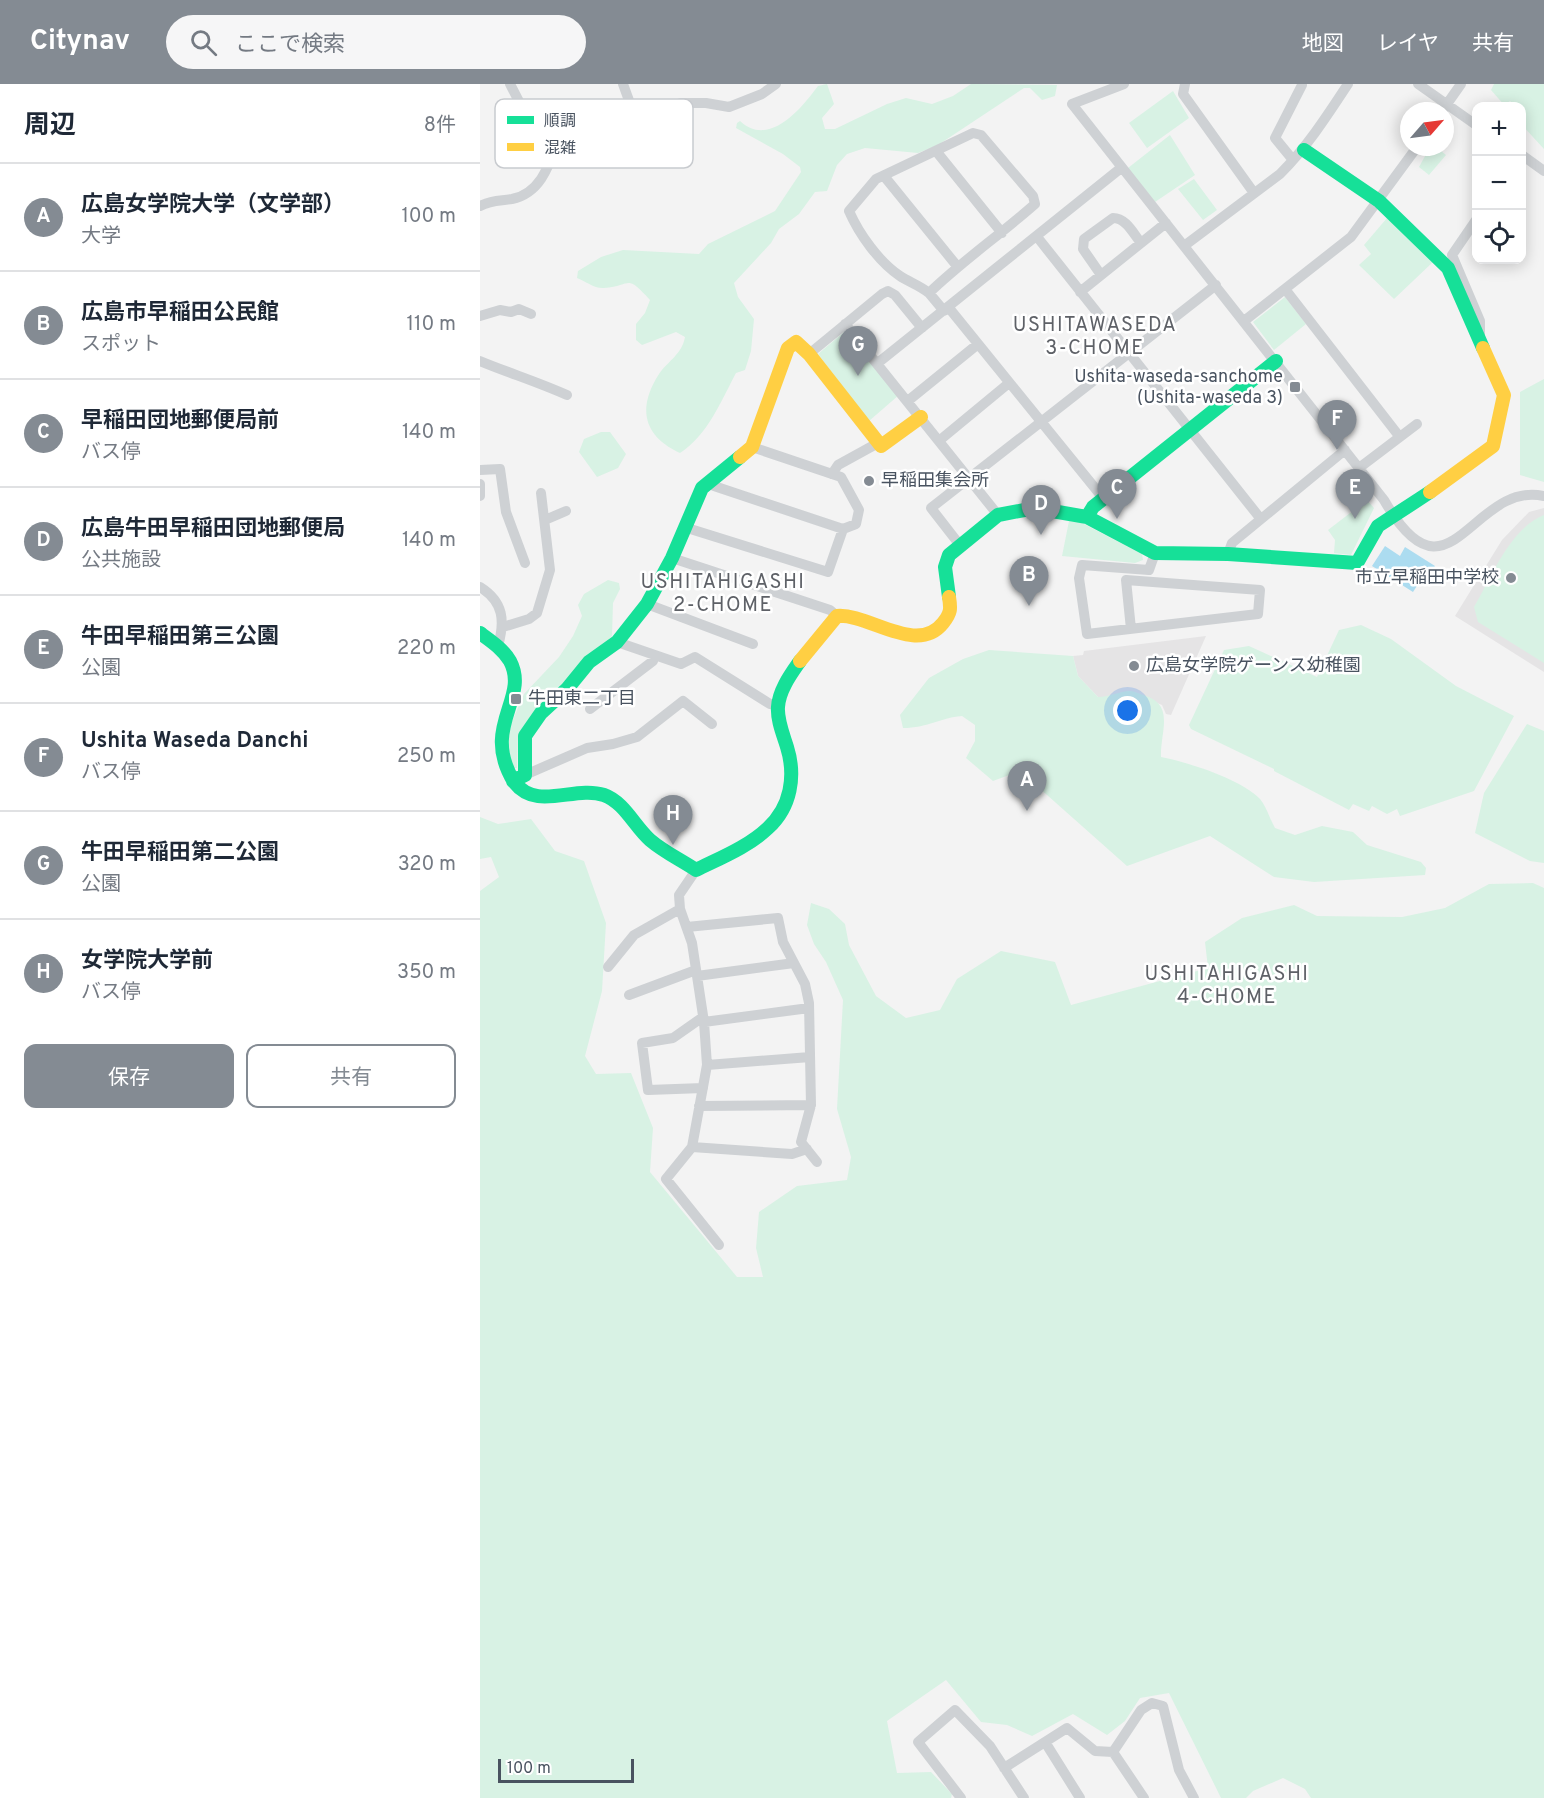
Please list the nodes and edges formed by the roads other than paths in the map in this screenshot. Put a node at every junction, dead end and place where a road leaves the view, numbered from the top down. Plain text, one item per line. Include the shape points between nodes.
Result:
1 (510, 84) edge
2 (623, 84) edge
3 (776, 84) edge
4 (1124, 84) edge
5 (1185, 84) edge
6 (1348, 84) edge
7 (1418, 84) edge
8 (1461, 84) edge
9 (1302, 85) edge
10 (518, 99) edge
11 (628, 99) edge
12 (1438, 102) edge
13 (1449, 102) edge
14 (693, 103) edge
15 (1454, 113) edge
16 (1472, 123) edge
17 (1304, 150) junction
18 (936, 151) junction
19 (1411, 156) edge
20 (1523, 156) edge
21 (1293, 160) junction
22 (548, 168) edge
23 (1122, 168) junction
24 (1544, 171) edge
25 (884, 176) junction
26 (1254, 193) junction
27 (1379, 201) junction
28 (480, 206) edge
29 (1166, 223) junction
30 (1472, 226) edge
31 (1002, 233) junction
32 (1038, 238) junction
33 (1141, 243) junction
34 (1184, 246) junction
35 (957, 266) junction
36 (1101, 275) junction
37 (1216, 285) junction
38 (1285, 289) junction
39 (1080, 291) junction
40 (929, 293) junction
41 (947, 309) junction
42 (531, 314) dead end
43 (480, 316) edge
44 (1244, 321) junction
45 (845, 324) junction
46 (922, 328) junction
47 (1480, 341) junction
48 (978, 344) junction
49 (1128, 353) junction
50 (809, 354) junction
51 (480, 360) edge
52 (1276, 361) junction
53 (879, 362) junction
54 (1009, 383) junction
55 (567, 395) dead end
56 (909, 400) junction
57 (921, 417) junction
58 (1041, 423) junction
59 (1417, 424) dead end
60 (1189, 429) junction
61 (1399, 436) junction
62 (940, 440) junction
63 (878, 442) junction
64 (752, 447) junction
65 (1345, 450) junction
66 (1359, 468) junction
67 (480, 470) edge
68 (832, 474) junction
69 (970, 479) junction
70 (710, 480) junction
71 (480, 484) edge
72 (541, 493) dead end
73 (480, 496) edge
74 (1544, 496) edge
75 (1104, 498) junction
76 (566, 511) dead end
77 (998, 515) junction
78 (1087, 517) junction
79 (1393, 517) junction
80 (1260, 518) junction
81 (545, 520) junction
82 (684, 527) junction
83 (843, 529) junction
84 (959, 544) junction
85 (1155, 553) junction
86 (1228, 554) junction
87 (672, 558) junction
88 (525, 562) dead end
89 (480, 587) edge
90 (647, 604) junction
91 (837, 616) junction
92 (503, 627) junction
93 (1131, 629) junction
94 (480, 633) edge
95 (617, 642) junction
96 (753, 644) dead end
97 (498, 646) junction
98 (655, 656) junction
99 (778, 705) junction
100 (590, 709) dead end
101 (712, 724) dead end
102 (519, 778) junction
103 (696, 870) junction
104 (680, 909) junction
105 (687, 927) junction
106 (794, 963) junction
107 (608, 967) dead end
108 (697, 973) junction
109 (629, 995) dead end
110 (809, 1008) junction
111 (704, 1020) junction
112 (810, 1057) junction
113 (707, 1065) junction
114 (703, 1088) junction
115 (811, 1105) junction
116 (699, 1106) junction
117 (692, 1147) junction
118 (807, 1149) junction
119 (817, 1162) dead end
120 (719, 1245) dead end
121 (1045, 1742) junction
122 (1113, 1752) junction
123 (1004, 1768) junction
124 (961, 1798) edge
125 (1024, 1798) edge
126 (1080, 1798) edge
127 (1144, 1798) edge
128 (1194, 1798) edge

1 - 10 street
2 - 11 street
3 - 14 street via 729,107
4 - 23 street via 1072,104
5 - 26 street via 1183,94
6 - 17 street
7 - 12 street
8 - 13 street
9 - 21 street via 1275,138
15 - 16 street
17 - 21 street
17 - 27 street
18 - 25 street
18 - 31 street
18 - 31 street via 973,133 981,135 1034,196 1035,204
19 - 27 street
20 - 24 street
21 - 26 street
22 - 28 street via 534,189
23 - 29 street
23 - 32 street
25 - 35 street
25 - 40 street via 876,179 849,211 883,262
26 - 34 street
27 - 38 street via 1351,237
27 - 47 street via 1448,268
29 - 33 street
29 - 34 street
30 - 47 street via 1452,255 1480,321
31 - 35 street
32 - 39 street
32 - 41 street
33 - 36 street
33 - 36 street via 1118,218 1084,239 1083,249
34 - 37 street
35 - 40 street
36 - 39 street
37 - 44 street
37 - 49 street
38 - 44 street
38 - 61 street
39 - 49 street
40 - 41 street
41 - 46 street
41 - 48 street
42 - 43 street via 519,309
44 - 52 street
45 - 46 street via 888,291
45 - 50 street
45 - 53 street
46 - 53 street
47 - 79 street via 1504,395 1492,446
48 - 54 street
48 - 56 street
49 - 58 street
49 - 60 street
50 - 63 street
50 - 64 street via 796,342 788,348
51 - 55 street
52 - 60 street
52 - 65 street
53 - 56 street
54 - 58 street
54 - 62 street
56 - 57 street
57 - 62 street
57 - 63 street via 889,442 881,446
58 - 69 street
58 - 75 street
59 - 61 street
60 - 75 street
60 - 80 street
61 - 66 street
62 - 69 street
63 - 68 street via 838,465
64 - 68 street
64 - 70 street
65 - 66 street
65 - 80 street
66 - 79 street
67 - 88 street via 500,469 506,512
68 - 83 street via 841,477 859,510 856,524
69 - 77 street
69 - 84 street via 931,508
70 - 82 street via 702,488
70 - 83 street via 714,486
71 - 73 street
72 - 81 street
74 - 79 street via 1515,496 1497,505 1452,543 1439,547 1425,546
75 - 78 street
76 - 81 street
77 - 78 street via 1035,508
77 - 84 street
78 - 85 street
79 - 86 street via 1378,526 1357,563
80 - 86 street via 1232,543
81 - 92 street via 550,570 537,613
82 - 83 street via 828,572
82 - 87 street
84 - 91 street via 945,567 951,611 931,633 906,634 847,615
85 - 86 street
85 - 93 street via 1149,570 1082,565 1079,578 1087,634
87 - 90 street
87 - 91 street via 830,610
89 - 92 street via 493,595
90 - 95 street
90 - 96 street
91 - 99 street via 784,687
92 - 97 street
93 - 93 street via 1258,614 1260,590 1126,580
94 - 97 street
95 - 98 street
95 - 102 street via 589,662 541,713 525,736
97 - 102 street via 513,667 516,679 495,740
98 - 99 street via 681,664 695,657 770,704
98 - 100 street
99 - 103 street via 793,773 790,795 765,832
101 - 102 street via 683,701 637,736 587,748
102 - 103 street via 519,789 532,796 591,792 604,795 644,835
103 - 104 street via 679,895
104 - 105 street
104 - 107 street via 634,935
105 - 106 street via 778,918 783,942
105 - 108 street
106 - 108 street
106 - 110 street via 805,984
108 - 109 street
108 - 111 street
110 - 111 street
110 - 112 street
111 - 113 street
111 - 114 street via 673,1038 642,1042 648,1090
112 - 113 street
112 - 115 street
113 - 114 street
114 - 116 street
115 - 116 street
115 - 118 street via 801,1142
116 - 117 street
117 - 118 street via 792,1154
117 - 120 street via 666,1179
118 - 119 street
121 - 122 street via 1067,1728 1095,1751
121 - 123 street
121 - 126 street
122 - 127 street
122 - 128 street via 1141,1710 1152,1703 1162,1706 1179,1770
123 - 124 street via 990,1746 955,1710 918,1742
123 - 125 street

